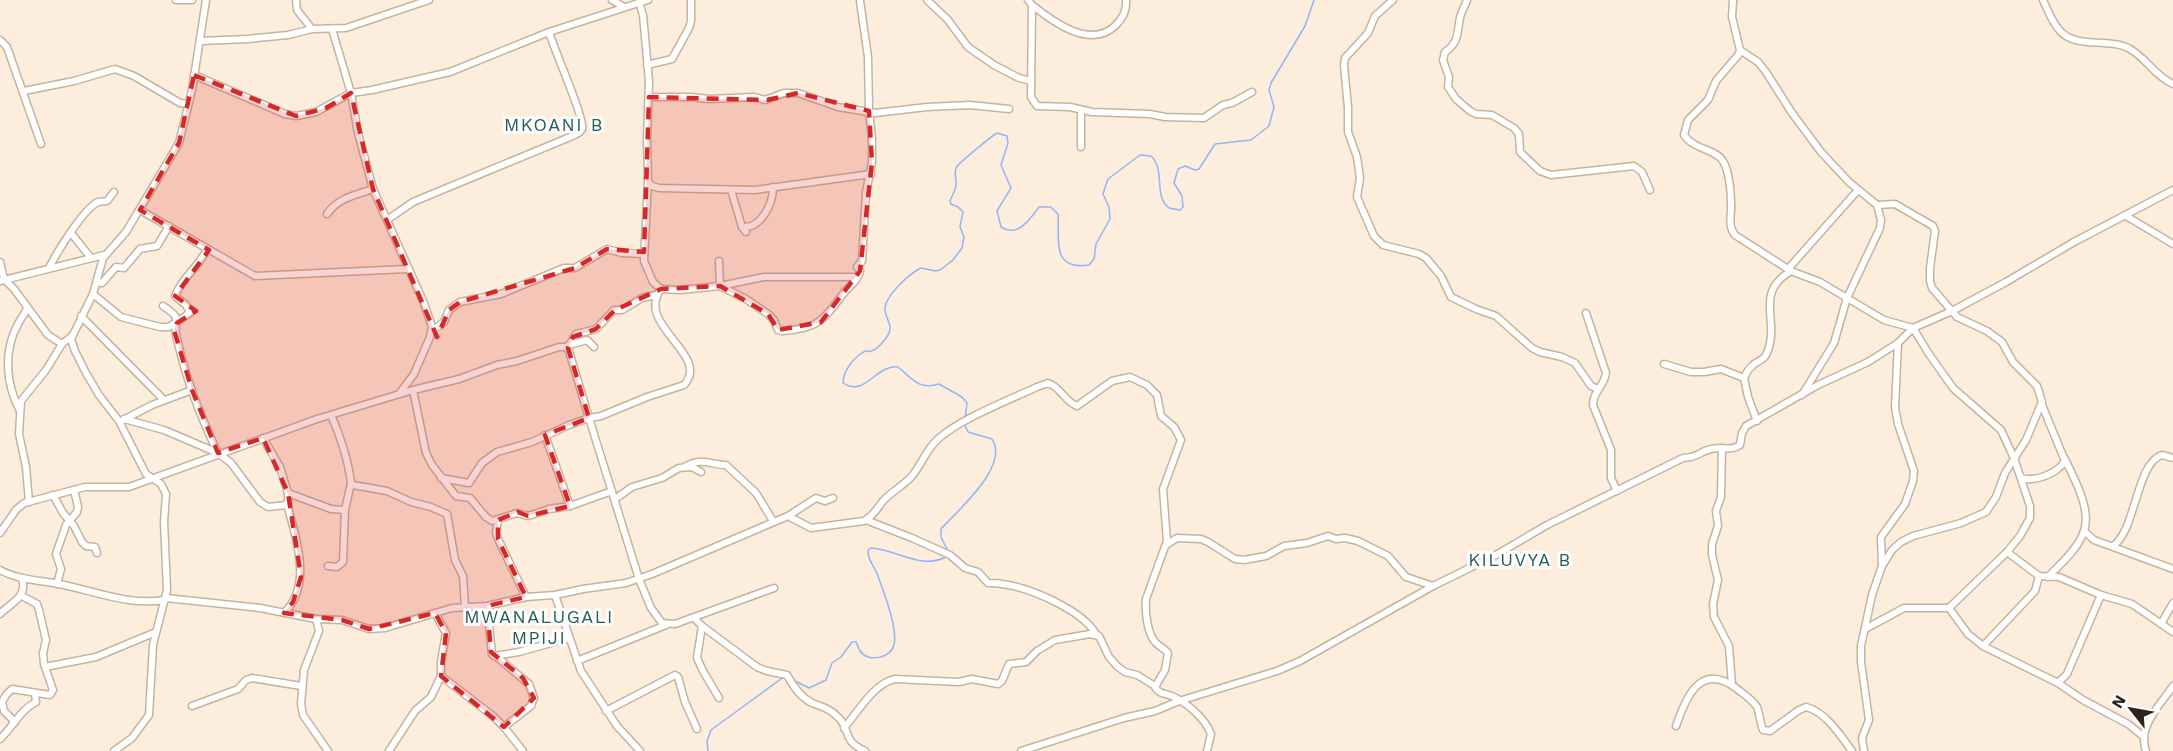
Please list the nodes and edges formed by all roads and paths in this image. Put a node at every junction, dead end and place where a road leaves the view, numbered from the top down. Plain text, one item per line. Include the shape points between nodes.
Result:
1 (176, 0) edge
2 (192, 0) edge
3 (206, 0) edge
4 (296, 0) edge
5 (429, 0) edge
6 (612, 0) edge
7 (648, 0) edge
8 (691, 0) edge
9 (859, 0) edge
10 (865, 0) edge
11 (927, 0) edge
12 (1126, 0) edge
13 (1393, 0) edge
14 (1467, 0) edge
15 (1733, 0) edge
16 (2043, 0) edge
17 (639, 2) junction
18 (1030, 3) edge
19 (624, 8) junction
20 (312, 29) junction
21 (332, 29) junction
22 (549, 32) junction
23 (0, 40) edge
24 (201, 41) junction
25 (1740, 50) junction
26 (646, 65) junction
27 (194, 75) junction
28 (1031, 81) junction
29 (2173, 84) edge
30 (24, 91) junction
31 (1252, 92) dead end
32 (351, 93) junction
33 (649, 97) junction
34 (188, 104) junction
35 (1009, 109) dead end
36 (1081, 110) junction
37 (869, 111) junction
38 (41, 144) dead end
39 (1081, 147) dead end
40 (871, 174) junction
41 (648, 181) junction
42 (773, 187) junction
43 (373, 189) junction
44 (731, 190) junction
45 (1650, 190) dead end
46 (1858, 190) junction
47 (2173, 190) edge
48 (114, 192) dead end
49 (1877, 205) junction
50 (140, 210) junction
51 (327, 214) dead end
52 (2126, 216) junction
53 (387, 220) junction
54 (169, 226) junction
55 (71, 234) junction
56 (2173, 244) edge
57 (207, 249) junction
58 (105, 254) junction
59 (644, 254) junction
60 (91, 258) junction
61 (719, 261) dead end
62 (0, 262) edge
63 (49, 268) junction
64 (407, 269) junction
65 (1789, 270) junction
66 (858, 276) junction
67 (2, 280) edge
68 (97, 282) junction
69 (720, 286) junction
70 (659, 292) junction
71 (93, 294) junction
72 (1847, 298) junction
73 (163, 306) dead end
74 (27, 308) junction
75 (1952, 311) junction
76 (1586, 313) dead end
77 (81, 316) junction
78 (177, 323) junction
79 (1913, 328) junction
80 (432, 331) junction
81 (72, 336) junction
82 (1898, 343) junction
83 (62, 344) junction
84 (568, 345) junction
85 (594, 347) dead end
86 (1664, 364) dead end
87 (1744, 378) junction
88 (1598, 389) junction
89 (192, 390) junction
90 (413, 390) junction
91 (398, 394) junction
92 (1802, 395) junction
93 (164, 400) junction
94 (2042, 405) junction
95 (21, 412) junction
96 (331, 415) junction
97 (589, 418) junction
98 (122, 420) junction
99 (1757, 421) junction
100 (545, 435) junction
101 (263, 438) junction
102 (1722, 448) junction
103 (218, 453) junction
104 (2014, 458) junction
105 (2173, 458) edge
106 (2065, 459) junction
107 (686, 466) junction
108 (701, 472) dead end
109 (2021, 477) junction
110 (154, 478) junction
111 (441, 478) junction
112 (2031, 479) junction
113 (351, 483) junction
114 (2026, 488) junction
115 (74, 490) junction
116 (612, 491) junction
117 (1617, 491) junction
118 (288, 493) junction
119 (53, 495) junction
120 (834, 498) dead end
121 (615, 499) junction
122 (29, 502) junction
123 (287, 504) junction
124 (570, 506) junction
125 (345, 510) junction
126 (788, 516) junction
127 (70, 520) junction
128 (498, 520) junction
129 (866, 520) junction
130 (773, 521) junction
131 (2084, 531) junction
132 (0, 533) edge
133 (1165, 545) junction
134 (2113, 546) junction
135 (2007, 552) junction
136 (97, 553) dead end
137 (328, 566) dead end
138 (1882, 566) junction
139 (2173, 569) edge
140 (0, 570) edge
141 (2039, 576) junction
142 (2047, 577) junction
143 (22, 578) junction
144 (639, 579) junction
145 (57, 584) junction
146 (1433, 586) junction
147 (774, 588) dead end
148 (555, 595) junction
149 (2101, 595) junction
150 (22, 596) junction
151 (525, 597) junction
152 (165, 599) junction
153 (2173, 603) edge
154 (487, 606) junction
155 (465, 607) junction
156 (1948, 608) junction
157 (284, 613) junction
158 (435, 613) junction
159 (0, 614) edge
160 (694, 618) junction
161 (316, 619) junction
162 (2161, 624) junction
163 (666, 625) junction
164 (702, 626) junction
165 (1865, 629) junction
166 (156, 632) junction
167 (2173, 632) edge
168 (1096, 634) junction
169 (569, 638) junction
170 (1983, 646) junction
171 (497, 657) junction
172 (577, 660) junction
173 (45, 667) junction
174 (441, 676) junction
175 (2058, 684) junction
176 (1732, 685) junction
177 (301, 686) junction
178 (1155, 686) junction
179 (2173, 686) edge
180 (35, 693) junction
181 (719, 698) dead end
182 (1178, 701) junction
183 (192, 706) dead end
184 (606, 711) junction
185 (15, 723) junction
186 (1676, 726) dead end
187 (504, 727) junction
188 (844, 728) junction
189 (697, 729) dead end
190 (2143, 736) junction
191 (0, 739) edge
192 (114, 751) edge
193 (328, 751) edge
194 (389, 751) edge
195 (523, 751) edge
196 (640, 751) edge
197 (865, 751) edge
198 (1021, 751) edge
199 (1207, 751) edge
200 (1852, 751) edge
201 (1864, 751) edge
202 (2146, 751) edge

1 - 2 street
3 - 24 street
4 - 20 street via 297,10
5 - 21 street via 354,26
6 - 19 street
7 - 17 street
8 - 26 street via 692,21 672,59
9 - 10 street
9 - 37 street
11 - 28 street via 968,47 994,65
12 - 18 street via 1120,20 1097,35 1073,31
13 - 88 street via 1375,16 1368,33 1345,58 1344,65 1348,132 1360,178 1356,197 1374,236 1383,245 1426,258 1451,297 1493,314 1532,348 1575,363 1590,386
14 - 45 street via 1457,40 1443,60 1448,87 1462,105 1514,128 1519,134 1520,152 1540,171 1558,175 1634,166 1642,172
15 - 25 street via 1732,17
16 - 29 street via 2054,25 2071,40 2123,46
17 - 19 street
17 - 26 street
18 - 28 street
19 - 22 street
20 - 21 street
20 - 24 street via 288,35
21 - 32 street
22 - 32 street via 444,74
22 - 53 street via 576,105 581,130 413,202
23 - 30 street via 7,47
24 - 27 street
25 - 46 street via 1761,66 1821,152
25 - 65 street via 1716,81 1708,100 1688,120 1684,135 1724,163 1731,201 1730,226 1735,235
26 - 33 street
27 - 32 street via 296,116 326,108
27 - 34 street
28 - 36 street via 1032,100 1037,106
30 - 34 street via 115,69
30 - 38 street
31 - 36 street via 1204,118
32 - 43 street
33 - 37 street via 765,100 798,93
33 - 41 street
34 - 50 street via 179,143
35 - 37 street via 970,105
36 - 39 street
37 - 40 street
40 - 42 street
40 - 66 street
41 - 44 street via 659,188
41 - 59 street
42 - 44 street
42 - 44 street via 771,201 760,220 744,230
43 - 51 street via 339,200
43 - 53 street
46 - 49 street
46 - 65 street
47 - 52 street
48 - 55 street via 107,201 98,202 87,211
49 - 72 street via 1880,228
49 - 75 street via 1895,204 1933,226 1930,281 1935,293
50 - 54 street
50 - 58 street
52 - 56 street
52 - 75 street
53 - 64 street
54 - 57 street
54 - 68 street via 157,246 140,249 124,268 116,267 102,283
55 - 60 street
55 - 63 street
57 - 64 street via 255,276
57 - 78 street via 176,292 176,298 190,310
58 - 60 street
58 - 68 street
59 - 70 street
59 - 80 street via 607,249 575,268 564,268 501,294 460,302
60 - 63 street
61 - 69 street
62 - 67 street
63 - 67 street
64 - 80 street via 424,303
65 - 72 street
65 - 87 street via 1774,283 1771,292 1772,333 1766,356
66 - 69 street via 754,278
66 - 69 street via 820,321 789,330 778,330 768,314
67 - 74 street
68 - 71 street
69 - 70 street
70 - 84 street via 614,310 596,329 576,334
70 - 97 street via 656,310 688,361 691,372 687,383
71 - 77 street
71 - 78 street via 121,317 165,328
72 - 79 street via 1884,320
72 - 92 street via 1834,343
73 - 78 street via 177,315
74 - 83 street via 48,335
74 - 95 street via 12,338 8,365 12,397
75 - 79 street
75 - 94 street via 2002,342 2013,362 2037,386
76 - 88 street via 1606,375
77 - 81 street
77 - 93 street
78 - 89 street via 174,330
79 - 82 street
79 - 104 street via 1953,388 2001,430
80 - 91 street via 414,374
81 - 83 street
81 - 98 street via 75,351 99,395
82 - 92 street
82 - 138 street via 1895,407 1914,471 1905,504 1881,537
83 - 95 street via 23,396
84 - 85 street via 587,340
84 - 90 street
84 - 97 street
86 - 87 street via 1691,372 1721,369
87 - 99 street
88 - 117 street via 1593,405 1611,450 1611,478
89 - 93 street
89 - 103 street
90 - 91 street
90 - 111 street via 426,453
91 - 96 street
92 - 99 street
93 - 98 street
94 - 104 street
94 - 106 street
95 - 122 street via 19,434
96 - 101 street
96 - 113 street via 346,452
97 - 100 street
97 - 116 street
98 - 103 street via 164,430
98 - 110 street via 146,474
99 - 102 street via 1744,429 1740,445
100 - 111 street via 497,452 482,464 469,483
100 - 124 street
101 - 103 street
101 - 118 street via 280,467
102 - 117 street via 1683,458
102 - 176 street via 1718,526 1712,544 1718,580 1713,604 1714,617 1729,646
103 - 110 street
103 - 123 street via 231,463 264,506
104 - 109 street
104 - 138 street via 1986,512 1901,542
105 - 134 street via 2162,455 2155,459 2142,480 2122,539
106 - 112 street via 2060,468
106 - 131 street via 2084,506
107 - 108 street
107 - 121 street via 639,484
107 - 130 street via 708,460 726,465 756,493
109 - 112 street
109 - 114 street
110 - 115 street via 129,487
110 - 152 street via 166,494
111 - 128 street via 456,496 470,498 486,517
112 - 114 street
113 - 125 street
113 - 155 street via 387,491 447,514 455,560 463,576
114 - 135 street via 2030,518
115 - 119 street
115 - 127 street via 78,507
116 - 121 street
116 - 124 street
117 - 146 street
118 - 123 street
118 - 125 street via 331,509
119 - 122 street
119 - 127 street
120 - 126 street via 816,498
121 - 144 street
122 - 132 street via 16,510
123 - 157 street via 300,577 293,602
124 - 128 street via 528,516 517,513
125 - 137 street via 343,562 337,567
126 - 129 street via 811,528
126 - 130 street
127 - 136 street via 82,542 95,547
127 - 145 street via 56,554 61,569
128 - 151 street via 498,539
129 - 133 street via 913,476 924,454 939,438 964,422 1046,384 1054,385 1077,406 1112,381 1130,377 1147,385 1156,395 1161,416 1181,440 1163,489
129 - 168 street via 950,555 988,583 1052,600
130 - 144 street
131 - 134 street via 2090,538
131 - 142 street via 2075,547
133 - 146 street via 1177,538 1201,539 1235,559 1244,560 1328,536 1358,541 1388,556 1406,577
133 - 178 street via 1146,599 1154,641 1168,653 1165,670
134 - 139 street
135 - 141 street
135 - 156 street
138 - 165 street
140 - 143 street
141 - 142 street
141 - 170 street via 2034,591
142 - 149 street via 2059,577
143 - 145 street
143 - 150 street
144 - 148 street
144 - 163 street via 657,619
145 - 152 street via 135,602
146 - 182 street via 1300,661
147 - 160 street
148 - 151 street
148 - 169 street
149 - 162 street via 2135,606
149 - 175 street via 2067,674
150 - 159 street
150 - 173 street via 37,604 39,610 46,640
151 - 154 street
152 - 157 street
152 - 166 street
153 - 162 street
154 - 155 street
154 - 171 street via 492,654
155 - 158 street
156 - 165 street via 1904,609
156 - 170 street
157 - 161 street
158 - 161 street via 369,629 342,620
158 - 174 street via 446,633
160 - 163 street
160 - 164 street
161 - 177 street via 319,631
162 - 167 street
163 - 172 street
164 - 181 street via 697,658
164 - 188 street via 757,666 787,675 801,696 828,708
165 - 201 street via 1861,662 1869,720 1862,738
166 - 173 street via 96,657
166 - 192 street via 149,715 132,738
168 - 178 street via 1116,666
168 - 188 street via 1051,642 1026,662 1009,664 998,684 972,679 887,681 877,687
169 - 171 street
169 - 172 street
170 - 175 street
171 - 187 street via 529,684 534,698 531,706
172 - 184 street
173 - 180 street via 52,693
174 - 187 street
174 - 194 street via 431,697 415,711
175 - 190 street
176 - 186 street via 1719,678 1700,683 1690,693
176 - 200 street via 1754,703 1763,730 1770,731 1806,707 1818,712
177 - 183 street via 252,678 238,689
177 - 193 street via 303,715
178 - 182 street via 1157,691
179 - 190 street
180 - 185 street via 36,702 22,710
180 - 185 street via 12,689 6,695 2,702 4,711
182 - 198 street
182 - 199 street via 1194,711 1209,730
184 - 189 street via 675,675
184 - 196 street
185 - 191 street
187 - 195 street
188 - 197 street via 849,741
190 - 202 street

